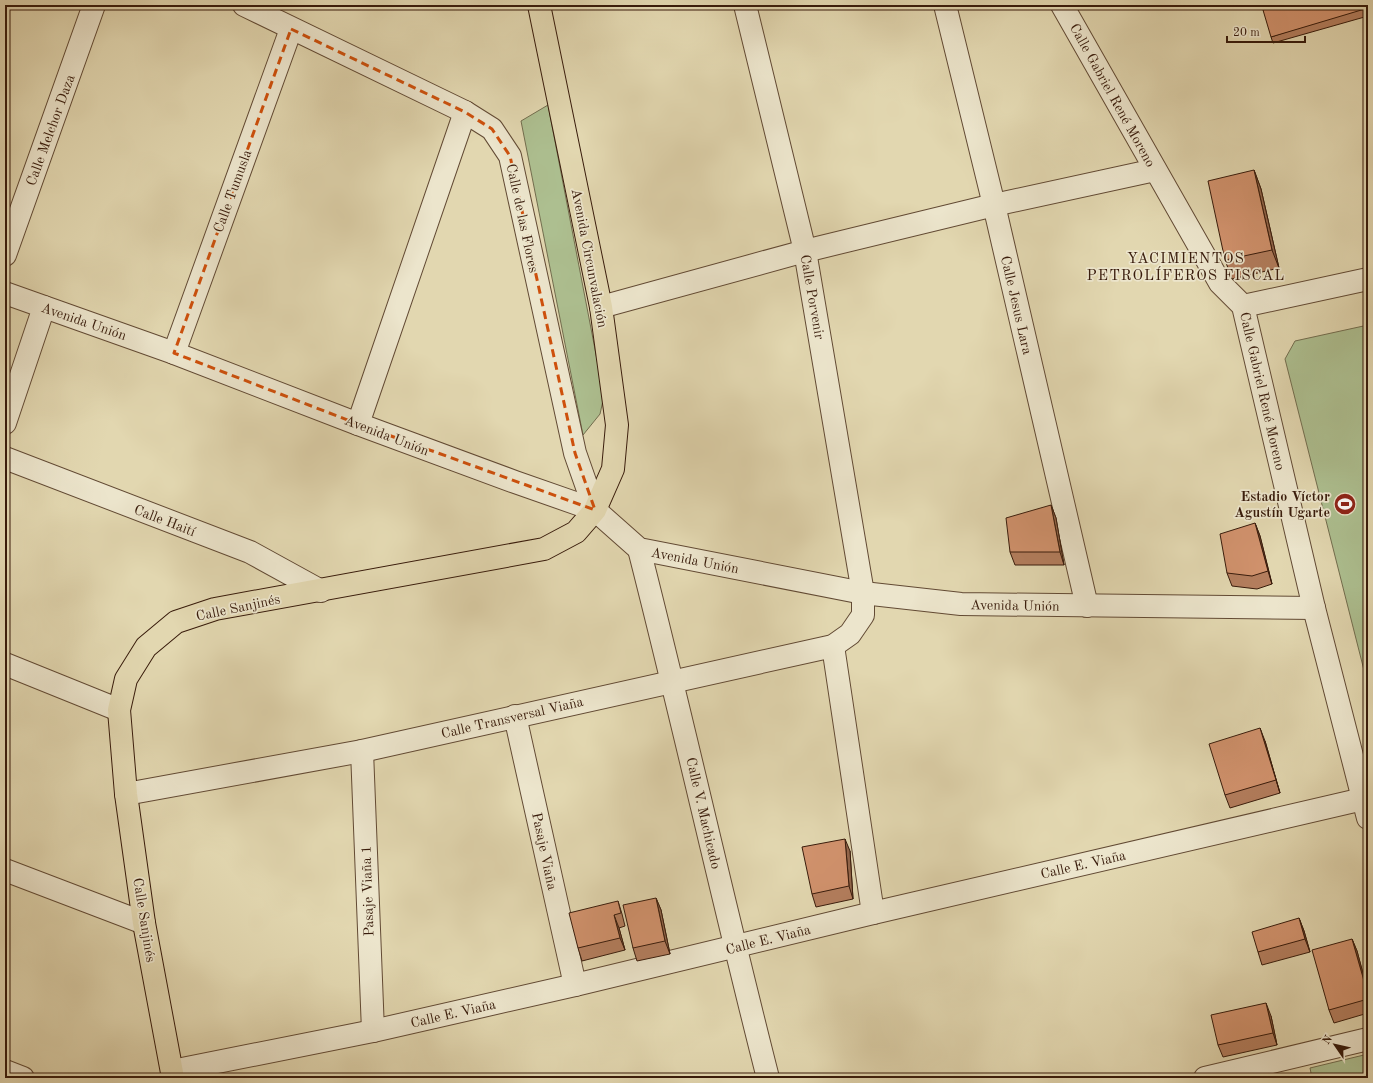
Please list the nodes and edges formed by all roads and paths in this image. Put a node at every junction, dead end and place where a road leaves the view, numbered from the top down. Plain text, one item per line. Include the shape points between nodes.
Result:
1 (94, 5) edge
2 (244, 5) edge
3 (539, 5) edge
4 (745, 5) edge
5 (945, 5) edge
6 (1062, 5) edge
7 (291, 29) junction
8 (465, 112) junction
9 (1155, 170) junction
10 (994, 205) junction
11 (805, 251) junction
12 (5, 255) edge
13 (1368, 279) edge
14 (5, 294) edge
15 (1243, 306) junction
16 (44, 307) junction
17 (601, 308) junction
18 (174, 353) junction
19 (5, 423) edge
20 (358, 424) junction
21 (5, 458) edge
22 (595, 510) junction
23 (639, 549) junction
24 (321, 591) junction
25 (863, 593) junction
26 (1087, 606) junction
27 (1314, 608) junction
28 (833, 646) junction
29 (5, 664) edge
30 (673, 681) junction
31 (120, 710) junction
32 (515, 716) junction
33 (362, 751) junction
34 (126, 794) junction
35 (1365, 808) edge
36 (5, 870) edge
37 (873, 913) junction
38 (144, 923) junction
39 (734, 947) junction
40 (575, 985) junction
41 (373, 1031) junction
42 (1368, 1040) edge
43 (5, 1072) edge
44 (173, 1075) edge
45 (23, 1078) edge
46 (768, 1078) edge
47 (1205, 1078) edge

1 - 12 street, Calle Melchor Daza
2 - 7 street, Calle de las Flores
3 - 17 main road, Avenida Circunvalación
4 - 11 street, Calle Porvenir
5 - 10 street, Calle Jesus Lara
6 - 9 street, Calle Gabriel René Moreno
7 - 8 street, Calle de las Flores
7 - 18 street, Calle Tumusla
8 - 20 street
8 - 22 street, Calle de las Flores via 492,129 510,156 575,453
9 - 10 street
9 - 15 street, Calle Gabriel René Moreno via 1220,283
10 - 11 street
10 - 26 street, Calle Jesus Lara
11 - 17 street
11 - 25 street, Calle Porvenir
13 - 15 street
14 - 16 street, Avenida Unión
15 - 27 street, Calle Gabriel René Moreno
16 - 18 street, Avenida Unión
16 - 19 street
17 - 22 main road, Avenida Circunvalación via 616,425 612,468
18 - 20 street, Avenida Unión
20 - 22 street, Avenida Unión
21 - 24 street, Calle Haití via 250,552
22 - 23 street, Avenida Unión
22 - 24 main road, Calle Sanjinés via 576,532 544,549
23 - 25 street, Avenida Unión
23 - 30 street, Calle V. Machicado
24 - 31 main road, Calle Sanjinés via 215,610 176,622 146,647 126,679
25 - 26 street, Avenida Unión via 961,604
25 - 28 street, Calle Transversal Viaña via 863,614 850,634
26 - 27 street, Avenida Unión
27 - 35 street, Calle Gabriel René Moreno
28 - 30 street, Calle Transversal Viaña
28 - 37 street
29 - 31 street
30 - 32 street, Calle Transversal Viaña
30 - 39 street, Calle V. Machicado
31 - 34 main road, Calle Sanjinés
32 - 33 street, Calle Transversal Viaña
32 - 40 street, Pasaje Viaña
33 - 34 street, Calle Transversal Viaña
33 - 41 street, Pasaje Viaña 1
34 - 38 main road, Calle Sanjinés
35 - 37 street, Calle E. Viaña
36 - 38 street
37 - 39 street, Calle E. Viaña
38 - 44 main road, Calle Sanjinés
39 - 40 street, Calle E. Viaña
39 - 46 street, Calle V. Machicado
40 - 41 street, Calle E. Viaña
41 - 44 street, Calle E. Viaña
42 - 47 street
43 - 45 street

